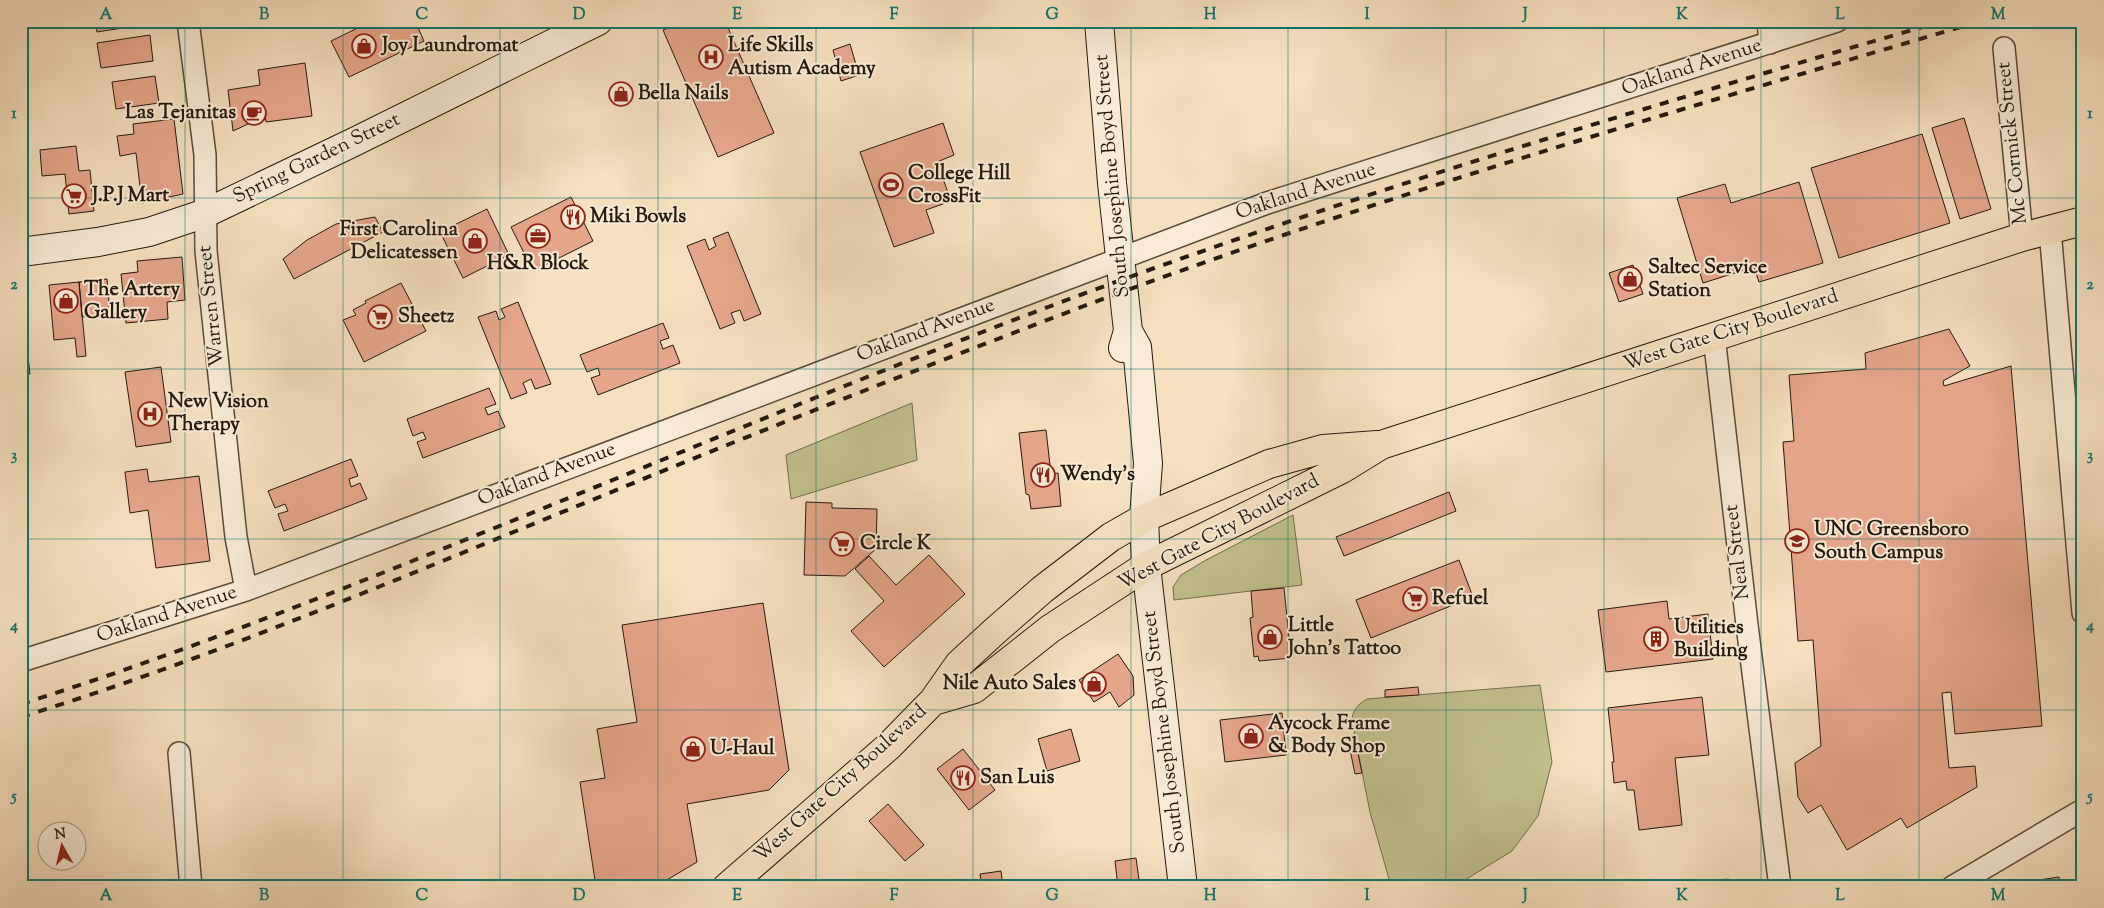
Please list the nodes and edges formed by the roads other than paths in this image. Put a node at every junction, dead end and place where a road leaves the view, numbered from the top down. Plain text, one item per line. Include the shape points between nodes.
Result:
1 (188, 21) edge
2 (598, 21) edge
3 (1099, 21) edge
4 (1768, 21) edge
5 (1837, 21) edge
6 (1770, 43) junction
7 (2004, 48) dead end
8 (206, 213) junction
9 (2083, 221) edge
10 (2050, 230) junction
11 (2022, 237) junction
12 (21, 252) edge
13 (1120, 258) junction
14 (1714, 336) junction
15 (1381, 445) junction
16 (1144, 518) junction
17 (1146, 566) junction
18 (246, 590) junction
19 (2083, 613) edge
20 (21, 661) edge
21 (933, 701) junction
22 (179, 753) dead end
23 (2083, 812) edge
24 (191, 887) edge
25 (726, 887) edge
26 (1183, 887) edge
27 (1780, 887) edge
28 (1952, 887) edge

1 - 8 street, Warren Street via 205,155
2 - 8 main road, Spring Garden Street
3 - 13 main road, South Josephine Boyd Street
4 - 6 street
5 - 6 street, Oakland Avenue
6 - 13 street, Oakland Avenue via 1267,203
7 - 11 street, Mc Cormick Street
8 - 12 main road, Spring Garden Street via 149,232
8 - 18 street, Warren Street via 206,251 236,537
9 - 10 main road, West Gate City Boulevard
10 - 11 main road, West Gate City Boulevard
10 - 19 street, Mc Cormick Street
11 - 14 main road, West Gate City Boulevard
13 - 16 main road, South Josephine Boyd Street via 1128,331 1137,346 1147,454
13 - 18 street, Oakland Avenue
14 - 15 main road, West Gate City Boulevard
14 - 27 street, Neal Street
15 - 16 main road, West Gate City Boulevard via 1323,449 1269,464
15 - 17 main road, West Gate City Boulevard via 1342,468
16 - 17 main road, South Josephine Boyd Street
16 - 21 main road, West Gate City Boulevard via 1111,536 1043,589 959,664
17 - 21 main road, West Gate City Boulevard via 1050,629 974,689
17 - 26 main road, South Josephine Boyd Street
18 - 20 street, Oakland Avenue
21 - 25 main road, West Gate City Boulevard via 889,746
22 - 24 street
23 - 28 street

